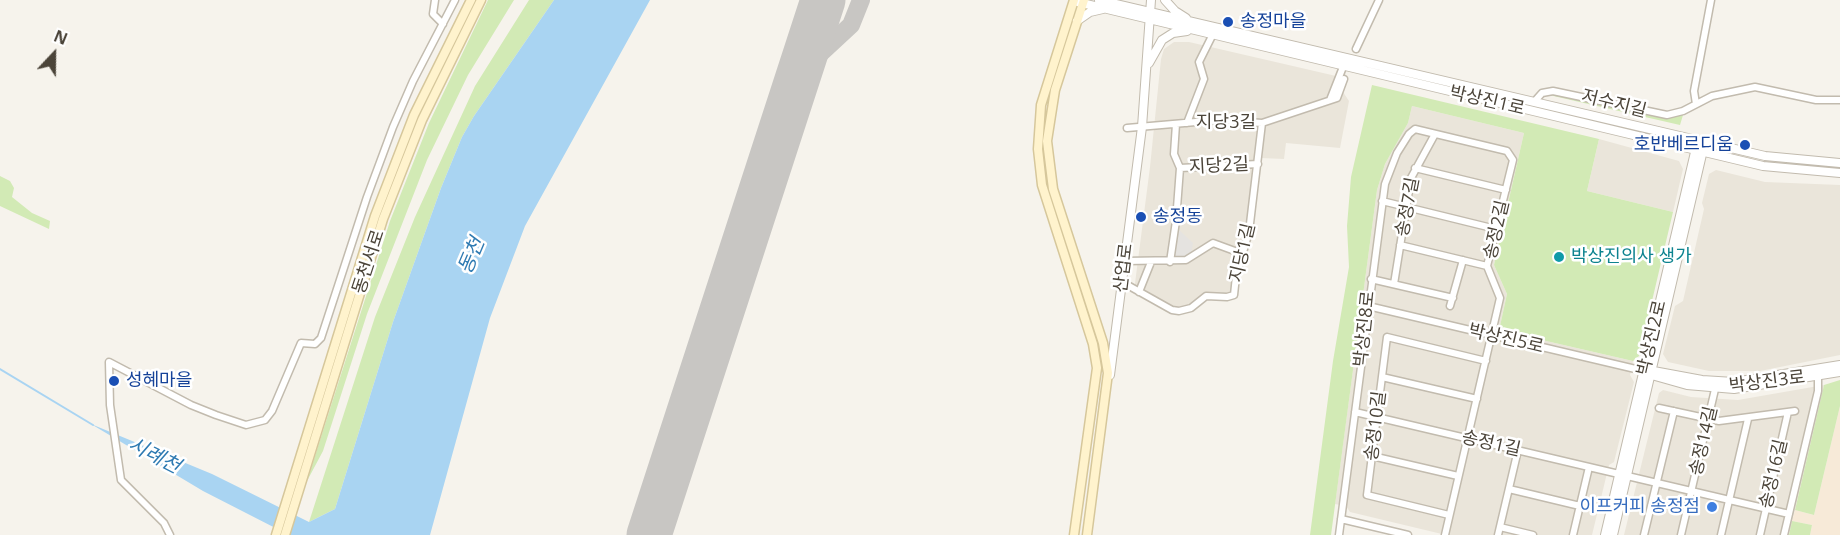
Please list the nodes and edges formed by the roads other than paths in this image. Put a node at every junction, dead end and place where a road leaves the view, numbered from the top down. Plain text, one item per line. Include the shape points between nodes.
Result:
1 (435, 0) edge
2 (455, 0) edge
3 (471, 0) edge
4 (481, 0) edge
5 (1099, 0) edge
6 (1151, 0) edge
7 (1166, 0) edge
8 (1379, 0) edge
9 (1711, 0) edge
10 (1079, 1) edge
11 (1111, 4) edge
12 (1150, 16) junction
13 (1077, 21) junction
14 (1193, 22) junction
15 (443, 24) junction
16 (1192, 31) junction
17 (1212, 36) junction
18 (1356, 49) dead end
19 (1343, 67) junction
20 (1146, 70) junction
21 (1344, 80) dead end
22 (1330, 100) junction
23 (1840, 100) edge
24 (1534, 102) junction
25 (1696, 104) junction
26 (1186, 123) junction
27 (1262, 123) junction
28 (1176, 124) junction
29 (1142, 127) junction
30 (1127, 128) dead end
31 (1413, 130) joint
32 (1435, 134) junction
33 (1701, 142) junction
34 (1699, 151) junction
35 (1840, 163) edge
36 (1258, 164) junction
37 (1179, 168) junction
38 (1415, 168) junction
39 (1840, 173) edge
40 (1506, 190) junction
41 (1382, 201) junction
42 (1406, 206) junction
43 (1496, 228) junction
44 (1400, 245) junction
45 (1243, 254) junction
46 (1463, 260) junction
47 (1125, 261) junction
48 (1170, 261) junction
49 (1151, 262) junction
50 (1487, 266) junction
51 (1371, 279) junction
52 (1122, 282) junction
53 (1394, 284) junction
54 (1139, 292) junction
55 (1453, 298) junction
56 (1368, 306) junction
57 (1450, 306) dead end
58 (1492, 335) junction
59 (1486, 361) junction
60 (1840, 365) edge
61 (1649, 372) junction
62 (1818, 372) junction
63 (1840, 372) edge
64 (1382, 377) junction
65 (1109, 382) junction
66 (1716, 385) junction
67 (1477, 399) junction
68 (1659, 408) dead end
69 (1674, 411) junction
70 (1355, 412) junction
71 (1377, 417) junction
72 (1749, 419) junction
73 (1708, 420) junction
74 (1467, 438) junction
75 (1518, 450) junction
76 (1372, 456) junction
77 (1589, 467) junction
78 (1623, 475) junction
79 (1458, 476) junction
80 (1657, 483) junction
81 (1509, 489) junction
82 (1692, 491) junction
83 (293, 492) junction
84 (1729, 500) junction
85 (1580, 506) junction
86 (1766, 509) junction
87 (1789, 514) junction
88 (1449, 515) junction
89 (1341, 519) junction
90 (1500, 527) junction
91 (170, 535) edge
92 (276, 535) edge
93 (285, 535) edge
94 (1074, 535) edge
95 (1087, 535) edge
96 (1339, 535) edge
97 (1408, 535) edge
98 (1444, 535) edge
99 (1498, 535) edge
100 (1533, 535) edge
101 (1573, 535) edge
102 (1605, 535) edge
103 (1612, 535) edge
104 (1644, 535) edge
105 (1681, 535) edge
106 (1721, 535) edge
107 (1760, 535) edge
108 (1784, 535) edge

1 - 15 street via 433,14
2 - 15 street
3 - 83 main road, 동천서로 via 426,89 392,171 357,272
4 - 83 main road, 동천서로 via 422,120 383,219
5 - 11 street
6 - 12 street, 산업로
7 - 14 street
8 - 18 street
9 - 25 street via 1694,91
10 - 11 street
10 - 13 main road
10 - 94 main road via 1041,105 1038,149 1042,185 1093,344 1097,368
11 - 12 street, 박상진1로
11 - 13 street
12 - 14 street, 박상진1로
12 - 16 street, 박상진1로
12 - 20 street, 산업로
13 - 65 main road via 1051,108 1049,165 1103,344
14 - 24 street, 박상진1로
15 - 91 street via 393,127 321,338 315,344 301,343 265,420 246,425 216,415 109,362 117,463 126,486 164,523
16 - 17 street, 박상진1로
16 - 20 street via 1173,33 1162,40
17 - 19 street, 박상진1로
17 - 26 street via 1199,62 1204,79
19 - 22 street
19 - 34 street, 박상진1로
20 - 29 street, 산업로
21 - 22 street via 1341,94
22 - 27 street, 지당3길
23 - 25 street, 저수지길 via 1816,100 1755,87 1727,91
24 - 25 street, 저수지길 via 1542,93 1553,91 1656,114 1675,114
24 - 33 street, 박상진1로
26 - 27 street, 지당3길
26 - 28 street, 지당3길
27 - 36 street, 지당1길
28 - 29 street, 지당3길
28 - 37 street, 지당2길 via 1174,154
29 - 30 street, 지당3길
29 - 47 street, 산업로
31 - 32 street, 송정2길
31 - 41 street, 박상진8로 via 1391,165
32 - 38 street, 송정7길
32 - 40 street, 송정2길 via 1510,153 1513,160
33 - 34 street, 박상진2로
33 - 35 street, 박상진1로 via 1776,158
34 - 39 street, 박상진1로 via 1786,170
34 - 61 street, 박상진2로
36 - 37 street, 지당2길
36 - 45 street, 지당1길 via 1250,232
37 - 48 street, 지당2길
38 - 40 street
38 - 42 street, 송정7길
40 - 43 street, 송정2길
41 - 42 street
41 - 51 street, 박상진8로
42 - 43 street
42 - 44 street, 송정7길
43 - 50 street, 송정2길
44 - 46 street
44 - 53 street, 송정7길
45 - 48 street via 1214,243 1186,260
45 - 54 street, 지당1길 via 1232,297 1206,296 1191,308 1179,311
46 - 50 street
46 - 55 street
47 - 49 street
47 - 52 street, 산업로
48 - 49 street
49 - 54 street
50 - 58 street, 송정2길 via 1500,293
51 - 53 street
51 - 56 street, 박상진8로
52 - 54 street, 지당1길
52 - 65 street, 산업로
53 - 55 street
55 - 57 street
56 - 58 street, 박상진5로
56 - 70 street, 박상진8로
58 - 59 street, 송정2길
58 - 61 street, 박상진5로
59 - 64 street, 송정10길 via 1387,337
59 - 67 street, 송정2길
60 - 62 street, 박상진3로
61 - 66 street, 박상진3로
61 - 78 street, 박상진2로
62 - 63 street, 박상진3로
62 - 66 street, 박상진3로 via 1754,387
62 - 87 street via 1818,391
64 - 67 street
64 - 71 street, 송정10길
65 - 95 main road, 산업로
66 - 73 street, 송정14길
67 - 74 street, 송정2길
68 - 69 street, 송정16길
69 - 73 street, 송정16길
69 - 80 street
70 - 71 street, 송정1길
70 - 89 street, 박상진8로
71 - 74 street, 송정1길
71 - 76 street, 송정10길
72 - 73 street, 송정16길
72 - 84 street
72 - 86 street, 송정16길 via 1792,412
73 - 82 street, 송정14길
74 - 75 street, 송정1길
74 - 79 street, 송정2길
75 - 77 street, 송정1길
75 - 81 street
76 - 79 street
76 - 88 street, 송정10길 via 1367,495
77 - 78 street, 송정1길
77 - 85 street
78 - 80 street, 송정1길
78 - 102 street, 박상진2로
78 - 103 street, 박상진2로
79 - 88 street, 송정2길
80 - 82 street, 송정1길
80 - 104 street
81 - 85 street
81 - 90 street
82 - 84 street, 송정1길
82 - 105 street, 송정14길
83 - 92 main road, 동천서로
83 - 93 main road, 동천서로
84 - 86 street, 송정1길
84 - 106 street
85 - 101 street
86 - 87 street, 송정1길
86 - 107 street, 송정16길
87 - 108 street
88 - 98 street, 송정2길
89 - 96 street, 박상진8로
89 - 97 street
90 - 99 street
90 - 100 street

